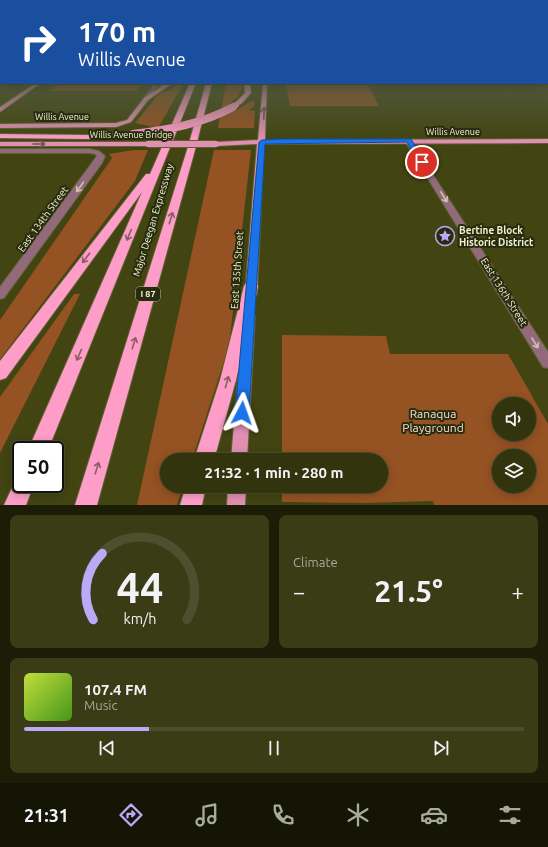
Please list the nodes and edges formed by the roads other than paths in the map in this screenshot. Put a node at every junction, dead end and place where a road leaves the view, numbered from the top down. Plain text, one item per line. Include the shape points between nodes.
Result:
1 (24, 94) edge
2 (150, 94) edge
3 (154, 94) edge
4 (188, 94) edge
5 (207, 94) edge
6 (247, 94) edge
7 (264, 94) edge
8 (146, 99) junction
9 (0, 110) edge
10 (0, 126) edge
11 (0, 136) edge
12 (408, 141) junction
13 (548, 141) edge
14 (262, 142) junction
15 (0, 144) edge
16 (0, 151) edge
17 (160, 160) junction
18 (251, 286) junction
19 (0, 295) edge
20 (548, 363) edge
21 (0, 373) edge
22 (42, 441) edge
23 (206, 453) edge
24 (239, 453) edge
25 (20, 493) edge
26 (194, 493) edge
27 (237, 493) edge
28 (15, 505) edge
29 (86, 505) edge
30 (191, 505) edge
31 (236, 505) edge

1 - 9 main road
2 - 8 street
3 - 8 highway
4 - 17 highway, Major Deegan Expressway
29 -> 5 highway, Major Deegan Expressway / I 87
6 - 11 highway, bridge via 236,105 222,113 194,123 134,134 90,137
14 -> 7 main road, East 135th Street
8 - 10 main road, Willis Avenue via 131,119 123,124
12 - 13 main road, Willis Avenue
12 - 14 main road, Willis Avenue
12 -> 20 street, East 136th Street
15 -> 14 main road, Willis Avenue Bridge, bridge
14 - 18 main road, East 135th Street
16 -> 19 street, East 134th Street via 90,151 100,154 99,161
17 -> 21 highway
17 -> 22 highway, Major Deegan Expressway
23 -> 18 highway via 228,380
18 - 24 main road, East 135th Street
25 - 28 highway
26 - 30 highway
27 - 31 main road

